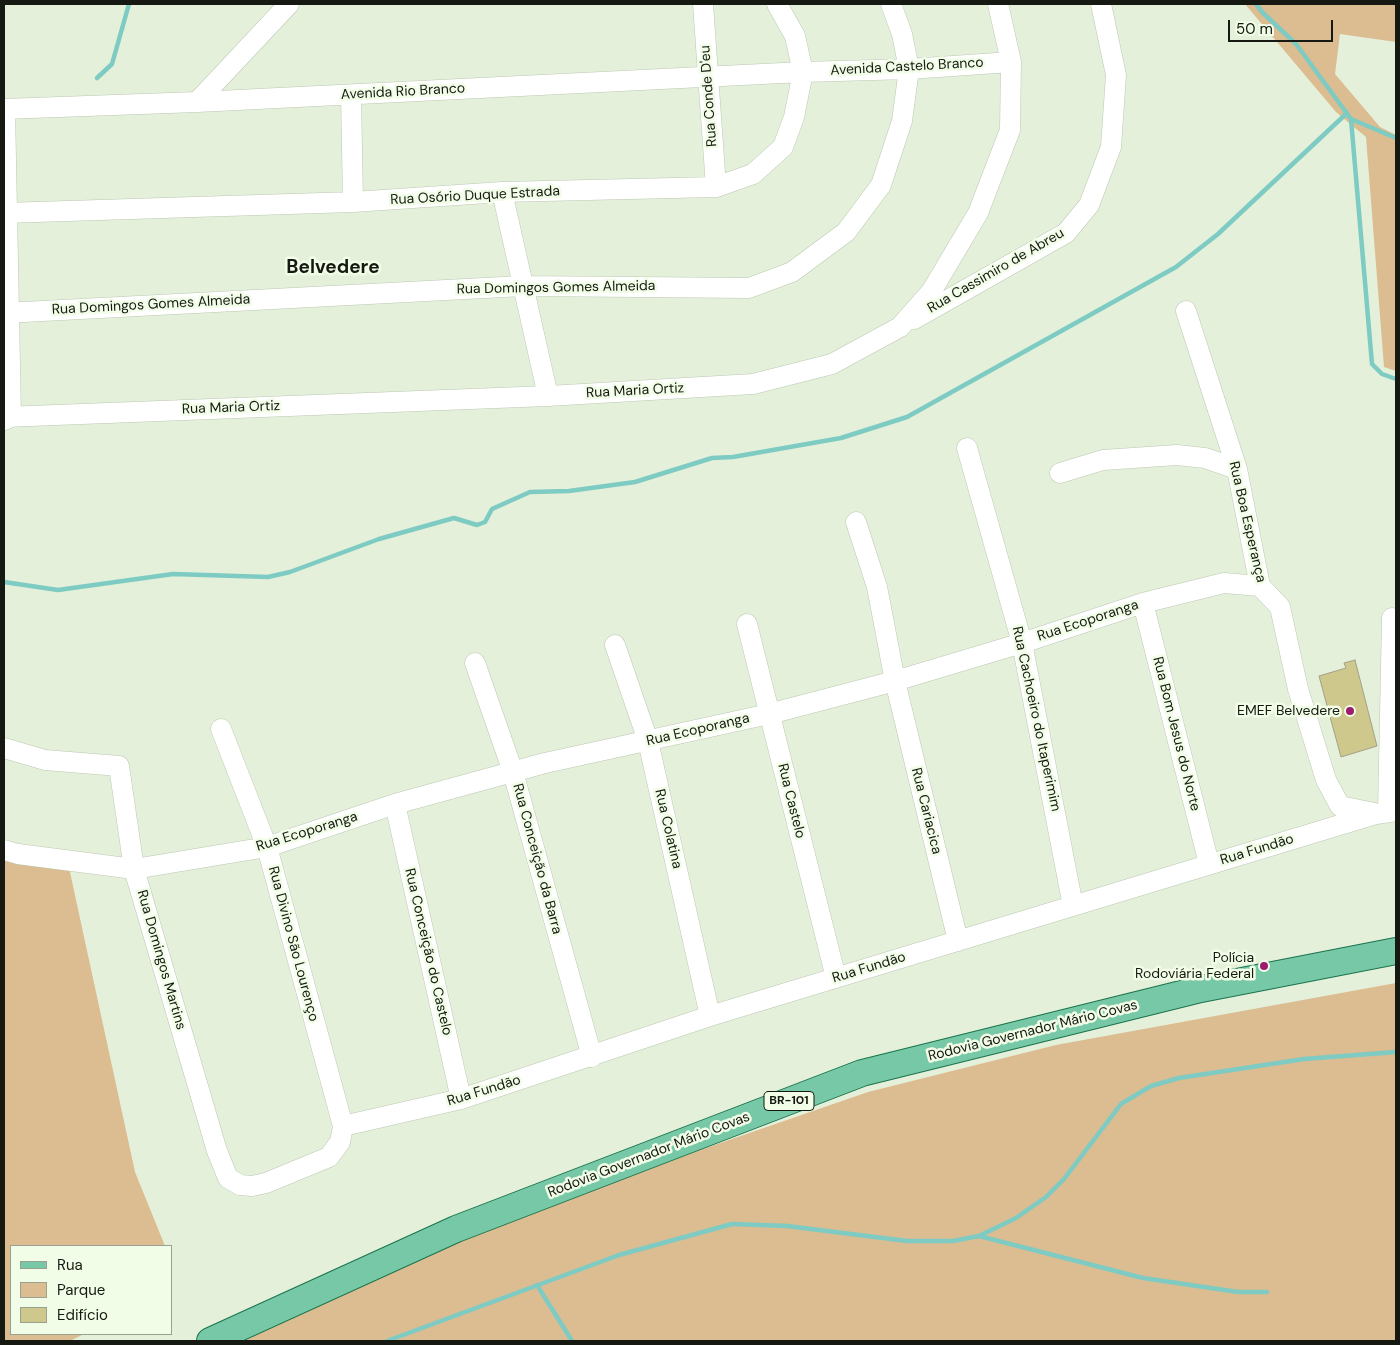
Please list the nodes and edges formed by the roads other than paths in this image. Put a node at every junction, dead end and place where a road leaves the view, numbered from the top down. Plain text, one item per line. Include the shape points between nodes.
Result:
1 (289, 4) edge
2 (703, 4) edge
3 (778, 4) edge
4 (891, 4) edge
5 (998, 4) edge
6 (1101, 4) edge
7 (1011, 62) junction
8 (909, 69) junction
9 (803, 72) junction
10 (708, 77) junction
11 (351, 95) junction
12 (197, 102) junction
13 (4, 109) edge
14 (716, 187) junction
15 (502, 192) junction
16 (353, 202) junction
17 (5, 213) edge
18 (523, 286) junction
19 (1186, 311) dead end
20 (6, 313) edge
21 (900, 327) junction
22 (548, 396) junction
23 (6, 418) edge
24 (967, 448) dead end
25 (1237, 469) junction
26 (1060, 473) dead end
27 (856, 522) dead end
28 (1260, 586) junction
29 (1143, 603) junction
30 (1392, 618) dead end
31 (747, 624) dead end
32 (1022, 643) junction
33 (615, 645) dead end
34 (475, 663) dead end
35 (895, 681) junction
36 (769, 714) junction
37 (221, 729) dead end
38 (648, 741) junction
39 (4, 748) edge
40 (513, 772) junction
41 (395, 804) junction
42 (1387, 812) edge
43 (267, 847) junction
44 (4, 850) edge
45 (1209, 864) junction
46 (134, 869) junction
47 (1073, 906) junction
48 (958, 941) junction
49 (1396, 950) edge
50 (836, 978) junction
51 (710, 1016) junction
52 (592, 1057) junction
53 (461, 1099) junction
54 (342, 1130) junction
55 (210, 1341) edge

1 - 12 street
2 - 10 street, Rua Conde D'eu
3 - 9 street, Rua Osório Duque Estrada via 796,36
4 - 8 street, Rua Domingos Gomes Almeida via 902,34
5 - 7 street, Rua Maria Ortiz
6 - 21 street, Rua Cassimiro de Abreu via 1116,75 1111,147 1089,205 1066,233
7 - 8 street, Avenida Castelo Branco
7 - 21 street, Rua Maria Ortiz via 1010,130 978,213 931,292
8 - 9 street, Avenida Castelo Branco
8 - 18 street, Rua Domingos Gomes Almeida via 902,121 881,185 846,232 792,272 749,288
9 - 10 street, Avenida Rio Branco
9 - 14 street, Rua Osório Duque Estrada via 794,117 783,146 753,174
10 - 11 street, Avenida Rio Branco
10 - 14 street, Rua Conde D'eu
11 - 12 street, Avenida Rio Branco
11 - 16 street
12 - 13 street, Avenida Rio Branco
13 - 17 street
14 - 15 street, Rua Osório Duque Estrada
15 - 16 street, Rua Osório Duque Estrada
15 - 18 street
16 - 17 street, Rua Osório Duque Estrada
17 - 20 street
18 - 20 street, Rua Domingos Gomes Almeida
18 - 22 street
19 - 25 street, Rua Boa Esperança
20 - 23 street
21 - 22 street, Rua Maria Ortiz via 832,364 753,384
22 - 23 street, Rua Maria Ortiz
24 - 32 street, Rua Cachoeiro do Itaperimim
25 - 26 street via 1205,458 1177,455 1102,460
25 - 28 street, Rua Boa Esperança
27 - 35 street, Rua Cariacica via 878,587
28 - 29 street, Rua Ecoporanga via 1224,583
28 - 42 street, Rua Boa Esperança via 1280,607 1298,690 1326,780 1340,806
29 - 32 street, Rua Ecoporanga
29 - 45 street, Rua Bom Jesus do Norte
30 - 42 street
31 - 36 street, Rua Castelo
32 - 35 street, Rua Ecoporanga
32 - 47 street, Rua Cachoeiro do Itaperimim
33 - 38 street, Rua Colatina
34 - 40 street, Rua Conceição da Barra
35 - 36 street, Rua Ecoporanga
35 - 48 street, Rua Cariacica
36 - 38 street, Rua Ecoporanga
36 - 50 street, Rua Castelo
37 - 43 street, Rua Divino São Lourenço
38 - 40 street, Rua Ecoporanga
38 - 51 street, Rua Colatina
39 - 46 street, Rua Domingos Martins via 44,760 120,766
40 - 41 street, Rua Ecoporanga
40 - 52 street, Rua Conceição da Barra
41 - 43 street, Rua Ecoporanga
41 - 53 street, Rua Conceição do Castelo
42 - 45 street, Rua Fundão
43 - 46 street, Rua Ecoporanga
43 - 54 street, Rua Divino São Lourenço
44 - 46 street, Rua Ecoporanga
45 - 47 street, Rua Fundão
46 - 54 street, Rua Domingos Martins via 217,1151 228,1178 240,1185 252,1186 329,1157 340,1142
47 - 48 street, Rua Fundão
48 - 50 street, Rua Fundão
49 - 55 main road, Rodovia Governador Mário Covas / BR-101 via 1201,989 862,1073 456,1230
50 - 51 street, Rua Fundão
51 - 52 street, Rua Fundão
52 - 53 street, Rua Fundão
53 - 54 street, Rua Fundão

